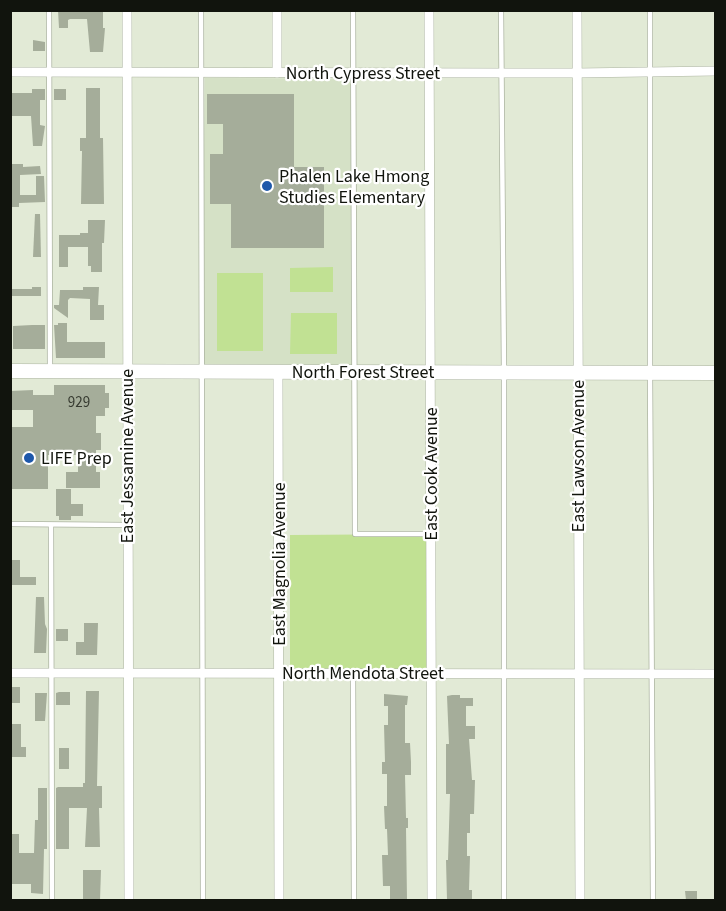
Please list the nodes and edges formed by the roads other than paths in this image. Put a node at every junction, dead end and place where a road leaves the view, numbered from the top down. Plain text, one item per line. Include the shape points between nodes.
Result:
1 (49, 10) edge
2 (127, 10) edge
3 (201, 10) edge
4 (277, 10) edge
5 (353, 10) edge
6 (429, 10) edge
7 (501, 10) edge
8 (577, 10) edge
9 (650, 10) edge
10 (716, 71) edge
11 (10, 72) edge
12 (49, 72) junction
13 (127, 72) junction
14 (650, 72) junction
15 (202, 73) junction
16 (277, 73) junction
17 (353, 73) junction
18 (430, 73) junction
19 (501, 73) junction
20 (577, 73) junction
21 (10, 371) edge
22 (50, 372) junction
23 (127, 372) junction
24 (201, 372) junction
25 (278, 372) junction
26 (354, 372) junction
27 (431, 372) junction
28 (504, 372) junction
29 (578, 372) junction
30 (650, 372) junction
31 (716, 373) edge
32 (10, 524) edge
33 (51, 525) junction
34 (128, 525) junction
35 (430, 534) junction
36 (10, 673) edge
37 (52, 673) junction
38 (128, 673) junction
39 (203, 673) junction
40 (279, 673) junction
41 (352, 674) junction
42 (431, 674) junction
43 (503, 674) junction
44 (579, 674) junction
45 (651, 674) junction
46 (716, 674) edge
47 (52, 900) edge
48 (129, 900) edge
49 (203, 900) edge
50 (279, 900) edge
51 (354, 900) edge
52 (432, 900) edge
53 (504, 900) edge
54 (580, 900) edge
55 (653, 900) edge

1 - 12 lane
2 - 13 street, East Jessamine Avenue
3 - 15 lane
4 - 16 street
5 - 17 lane
6 - 18 street, East Cook Avenue
7 - 19 lane
8 - 20 street, East Lawson Avenue
9 - 14 lane
10 - 14 street, North Cypress Street
11 - 12 street, North Cypress Street
12 - 13 street, North Cypress Street
12 - 22 lane
13 - 15 street, North Cypress Street
13 - 23 street, East Jessamine Avenue
14 - 20 street, North Cypress Street
14 - 30 lane
15 - 16 street, North Cypress Street
15 - 24 lane
16 - 17 street, North Cypress Street
17 - 18 street, North Cypress Street
17 - 26 lane
18 - 19 street, North Cypress Street
18 - 27 street, East Cook Avenue
19 - 20 street, North Cypress Street
19 - 28 lane
20 - 29 street, East Lawson Avenue
21 - 22 street, North Forest Street
22 - 23 street, North Forest Street
23 - 24 street, North Forest Street
23 - 34 street, East Jessamine Avenue
24 - 25 street, North Forest Street
24 - 39 lane
25 - 26 street, North Forest Street
25 - 40 street, East Magnolia Avenue
26 - 27 street, North Forest Street
26 - 35 lane via 355,534
27 - 28 street, North Forest Street
27 - 35 street, East Cook Avenue
28 - 29 street, North Forest Street
28 - 43 lane
29 - 30 street, North Forest Street
29 - 44 street, East Lawson Avenue
30 - 31 street, North Forest Street
30 - 45 lane
32 - 33 lane
33 - 34 lane
33 - 37 lane
34 - 38 street, East Jessamine Avenue
35 - 42 street, East Cook Avenue
36 - 37 street, North Mendota Street
37 - 38 street, North Mendota Street
37 - 47 lane
38 - 39 street, North Mendota Street
38 - 48 street, East Jessamine Avenue
39 - 40 street, North Mendota Street
39 - 49 lane
40 - 41 street, North Mendota Street
40 - 50 street, East Magnolia Avenue
41 - 42 street, North Mendota Street
41 - 51 lane
42 - 43 street, North Mendota Street
42 - 52 street, East Cook Avenue
43 - 44 street, North Mendota Street
43 - 53 lane
44 - 45 street, North Mendota Street
44 - 54 street, East Lawson Avenue
45 - 46 street, North Mendota Street
45 - 55 lane

